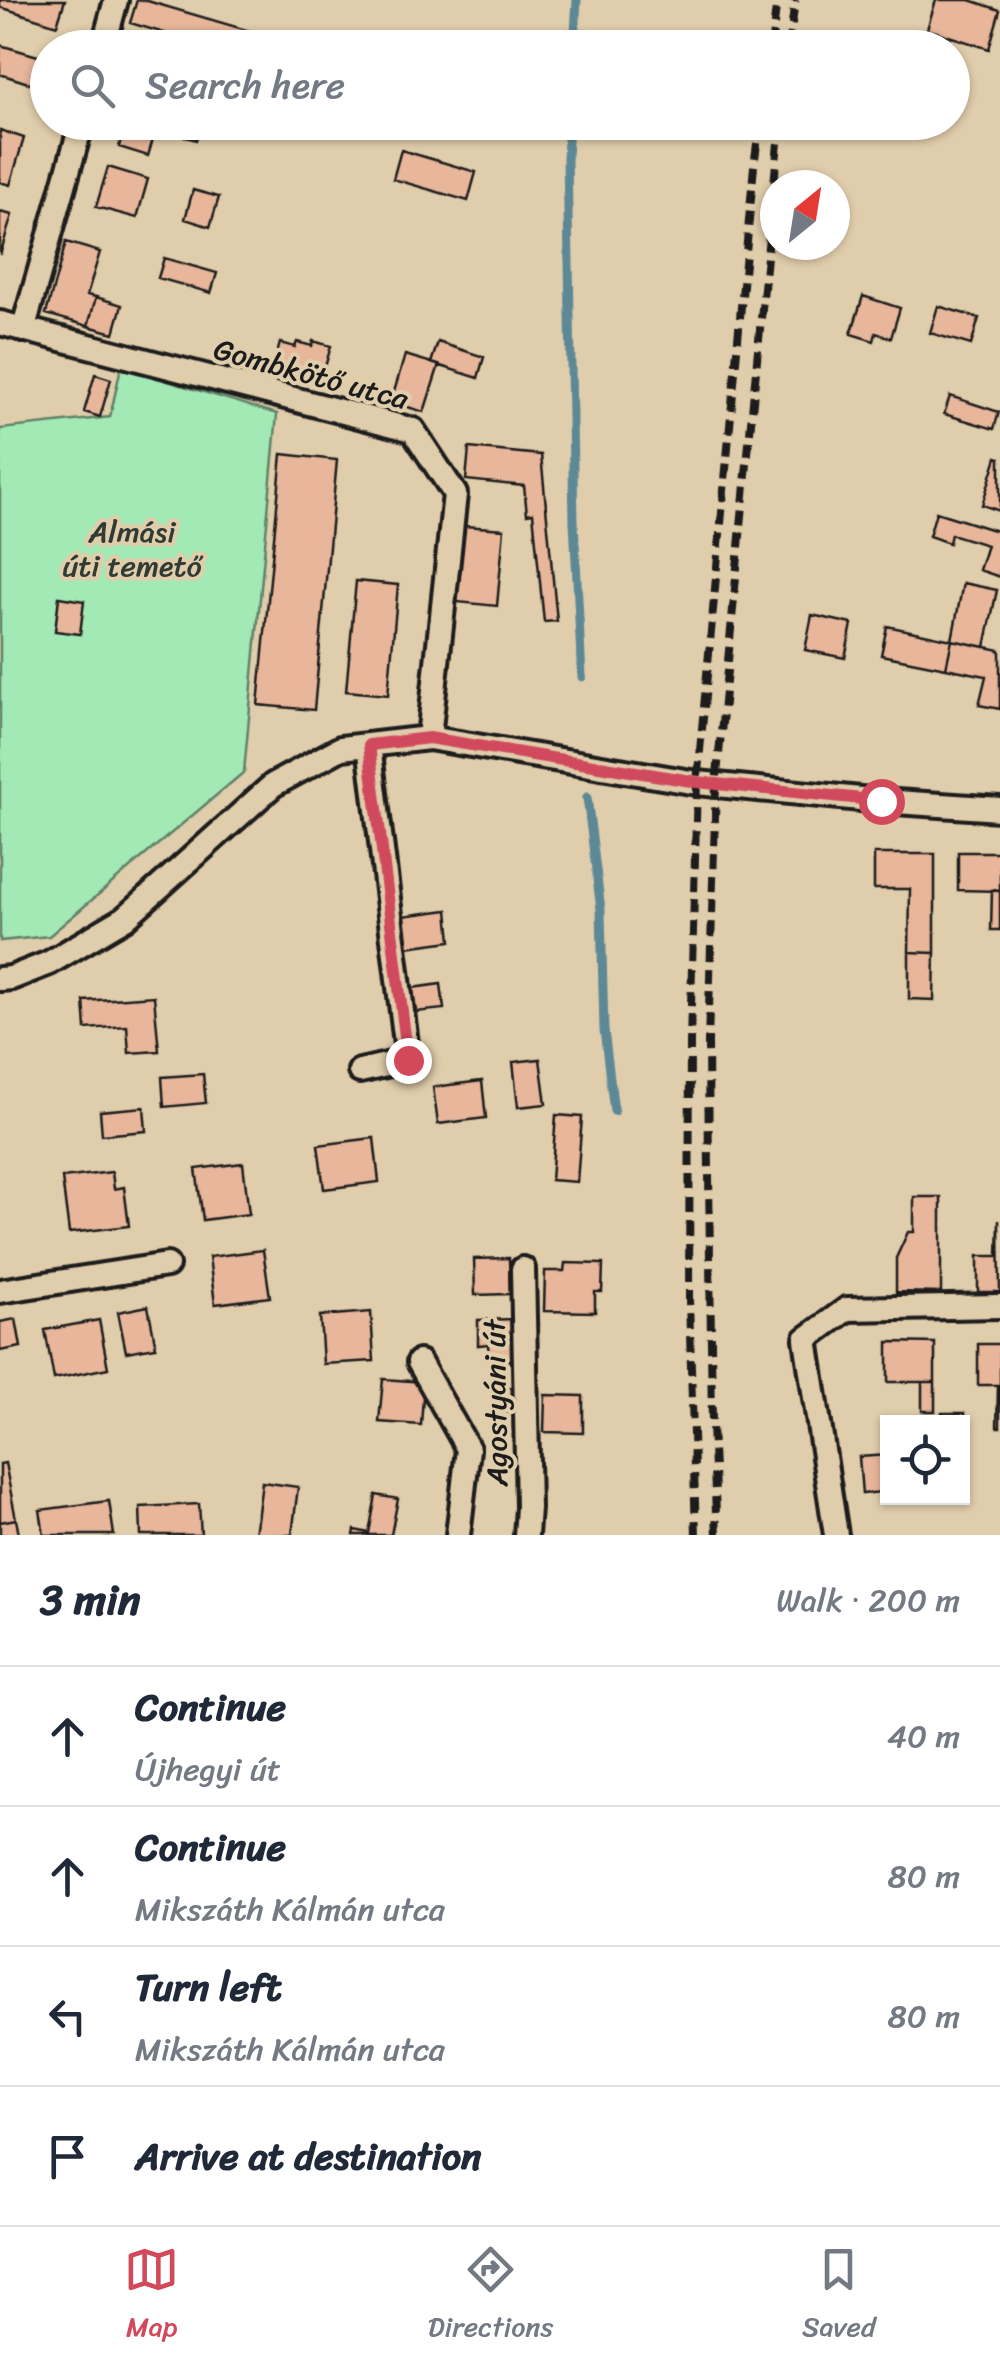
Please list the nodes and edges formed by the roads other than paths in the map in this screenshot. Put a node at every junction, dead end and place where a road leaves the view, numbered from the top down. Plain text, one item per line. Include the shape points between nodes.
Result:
1 (116, 0) edge
2 (108, 30) edge
3 (77, 140) edge
4 (0, 323) edge
5 (24, 330) junction
6 (429, 738) junction
7 (369, 745) junction
8 (1000, 809) edge
9 (0, 979) edge
10 (360, 1071) dead end
11 (168, 1266) dead end
12 (523, 1269) dead end
13 (0, 1292) edge
14 (1000, 1306) edge
15 (419, 1362) dead end
16 (458, 1535) edge
17 (526, 1535) edge
18 (836, 1535) edge

1 - 2 street
3 - 5 street
4 - 5 street, Gombkötő utca
5 - 6 street, Gombkötő utca via 413,430 455,494
6 - 7 street
6 - 8 street via 716,785
7 - 9 street via 341,748 273,785 125,918 49,963
7 - 10 street via 408,1060
11 - 13 street
12 - 17 street, Agostyáni út
14 - 18 street via 847,1309 806,1339
15 - 16 street, Agostyáni út via 468,1449

